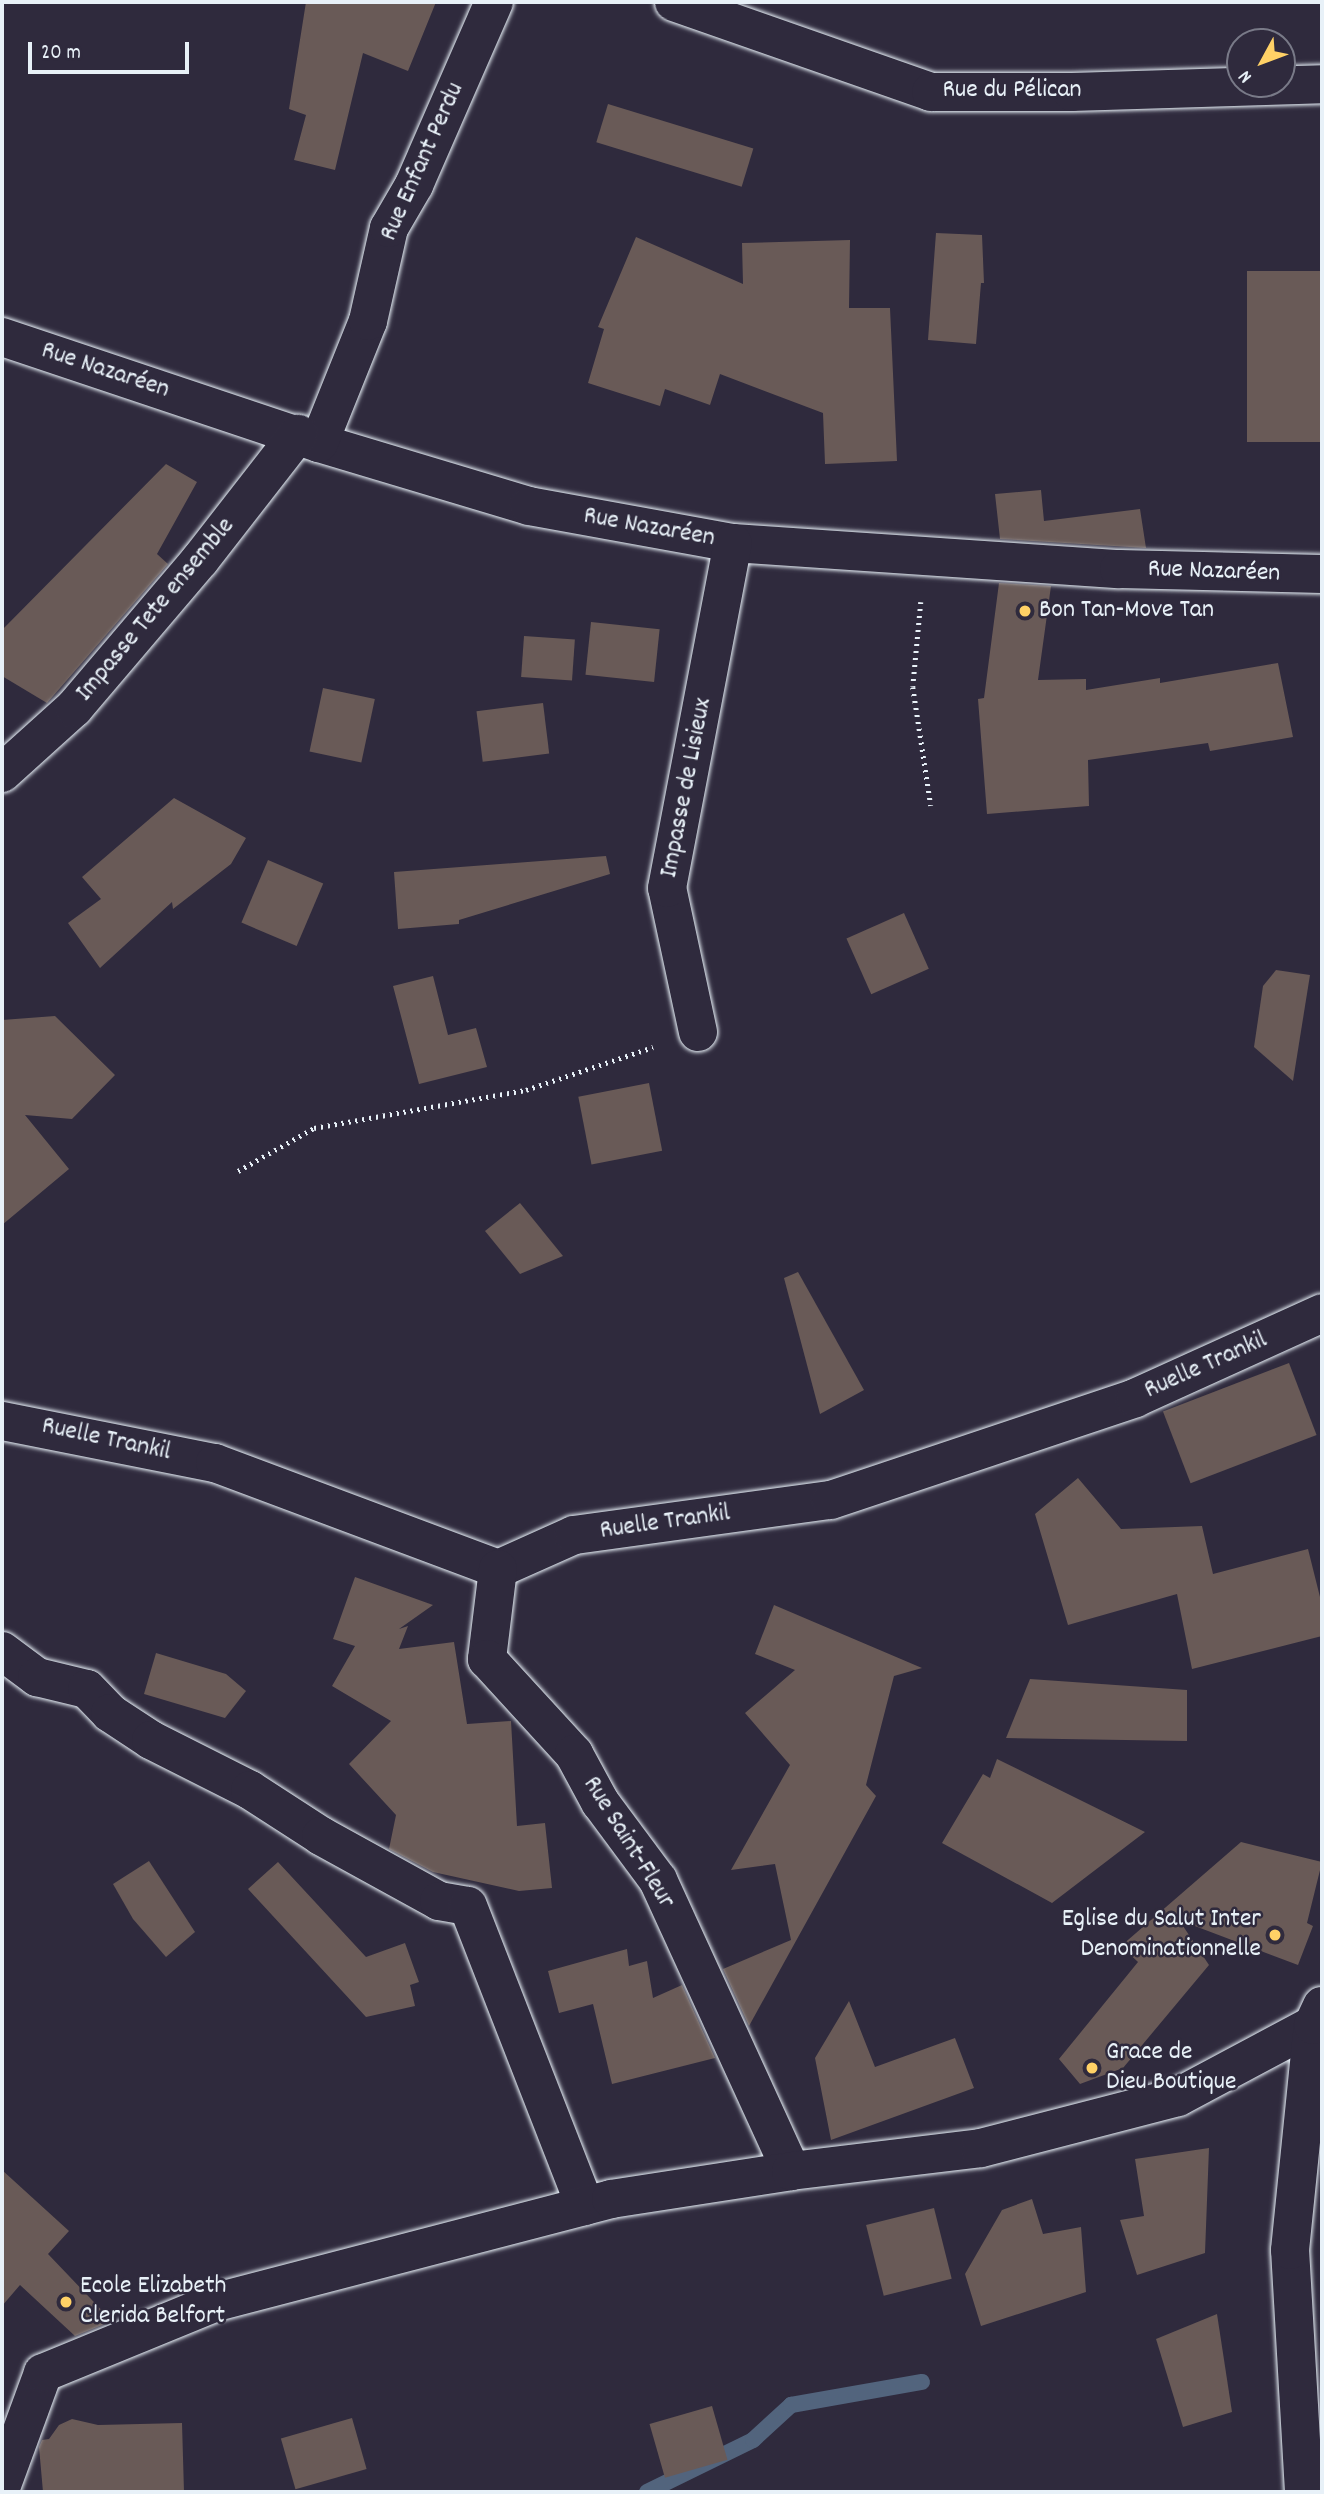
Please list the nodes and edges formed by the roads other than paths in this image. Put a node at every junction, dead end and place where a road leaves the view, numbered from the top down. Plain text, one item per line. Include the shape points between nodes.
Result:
1 (494, 2) edge
2 (674, 2) edge
3 (1322, 84) edge
4 (2, 337) edge
5 (308, 439) junction
6 (733, 543) junction
7 (1322, 574) edge
8 (2, 772) edge
9 (698, 1032) road end
10 (1322, 1313) edge
11 (2, 1421) edge
12 (498, 1569) junction
13 (2, 1651) edge
14 (1318, 2016) edge
15 (791, 2171) junction
16 (585, 2206) junction
17 (1307, 2297) edge
18 (2, 2485) edge
19 (1304, 2492) edge

1 - 5 street, Rue Enfant Perdu via 414,185 389,228 368,321
2 - 3 street, Rue du Pélican via 931,92
4 - 5 street, Rue Nazaréen
5 - 6 street, Rue Nazaréen via 529,506
5 - 8 street, Impasse Tete ensemble via 74,708
6 - 7 street, Rue Nazaréen via 1119,569
6 - 9 street, Impasse de Lisieux via 667,888
10 - 12 street, Ruelle Trankil via 1135,1398 831,1500 574,1535
11 - 12 street, Ruelle Trankil via 215,1463
12 - 15 street, Rue Saint-Fleur via 487,1659 574,1754 600,1802 658,1881
13 - 16 street via 37,1677 87,1689 110,1713 151,1740 250,1790 321,1836 439,1901 468,1906
14 - 15 street via 1178,2097 981,2148
14 - 17 street via 1290,2250
15 - 16 street
16 - 18 street via 216,2302 43,2373
17 - 19 street

